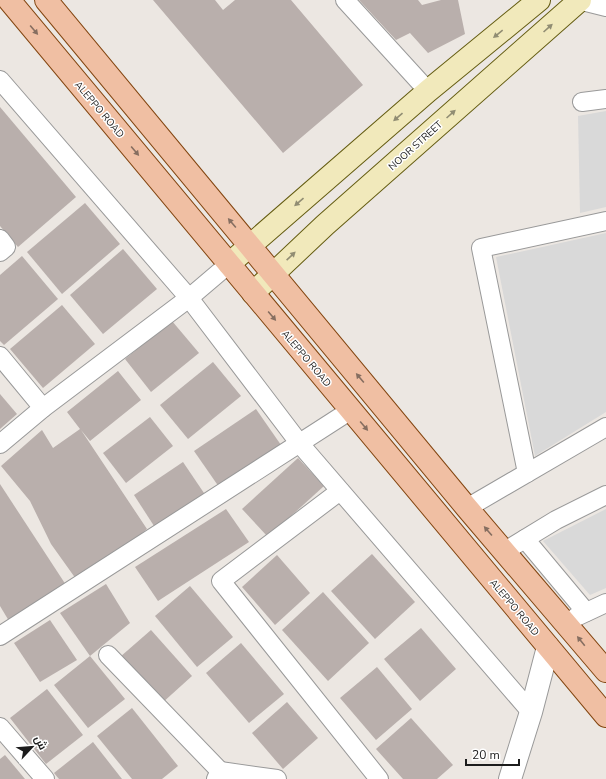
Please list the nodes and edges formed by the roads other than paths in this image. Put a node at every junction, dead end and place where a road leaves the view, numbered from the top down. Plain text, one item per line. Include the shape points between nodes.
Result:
1 (9, 0) edge
2 (46, 0) edge
3 (345, 0) edge
4 (539, 0) edge
5 (579, 0) edge
6 (606, 7) edge
7 (0, 80) edge
8 (428, 91) junction
9 (606, 99) edge
10 (582, 102) dead end
11 (606, 221) edge
12 (0, 239) edge
13 (250, 245) junction
14 (0, 252) edge
15 (229, 264) junction
16 (274, 273) junction
17 (253, 293) junction
18 (188, 298) junction
19 (0, 356) edge
20 (43, 408) junction
21 (351, 410) junction
22 (606, 427) edge
23 (0, 444) edge
24 (300, 444) junction
25 (527, 473) junction
26 (340, 491) junction
27 (606, 495) edge
28 (468, 508) junction
29 (525, 539) junction
30 (505, 551) junction
31 (606, 603) edge
32 (586, 612) junction
33 (565, 621) junction
34 (0, 636) edge
35 (548, 646) junction
36 (108, 655) dead end
37 (606, 671) edge
38 (531, 712) junction
39 (606, 716) edge
40 (0, 727) edge
41 (218, 775) edge
42 (44, 779) edge
43 (277, 779) edge
44 (380, 779) edge
45 (510, 779) edge

1 -> 15 main road, ALEPPO ROAD
13 -> 2 main road
3 - 8 street
4 -> 8 main road
5 - 6 street
16 -> 5 main road, NOOR STREET
7 - 18 street
8 -> 13 main road
9 - 10 street
11 - 25 street via 481,248
12 - 14 street via 6,246
13 - 15 main road
13 - 16 main road
15 - 17 main road, ALEPPO ROAD
15 - 18 street
16 - 17 main road, NOOR STREET
28 -> 16 main road
17 -> 21 main road, ALEPPO ROAD
18 - 20 street
18 - 24 street
19 - 20 street
20 - 23 street
21 - 24 street
21 -> 35 main road, ALEPPO ROAD
22 - 25 street
24 - 26 street
24 - 34 street
25 - 28 street
26 - 38 street
26 - 44 street via 221,581
27 - 29 street
30 -> 28 main road
29 - 30 street
29 - 32 street
30 - 33 main road
31 - 32 street
32 - 33 street
37 -> 33 main road
35 - 38 street
35 - 39 main road, ALEPPO ROAD
36 - 41 street
38 - 45 street
40 - 42 street
41 - 43 street

